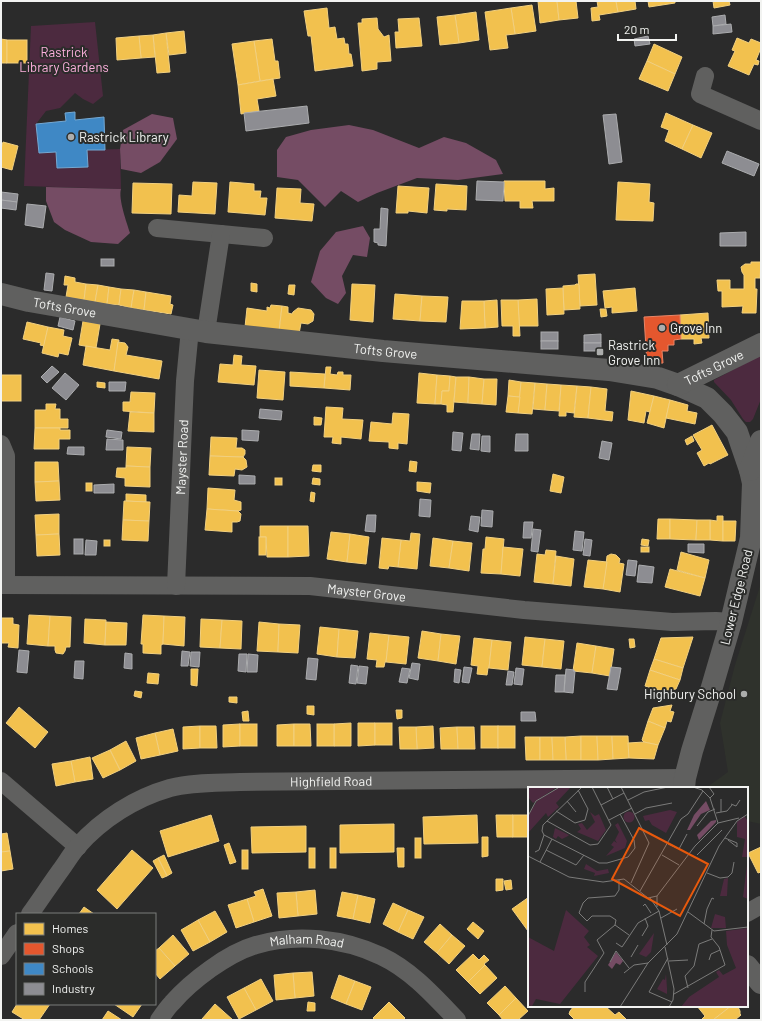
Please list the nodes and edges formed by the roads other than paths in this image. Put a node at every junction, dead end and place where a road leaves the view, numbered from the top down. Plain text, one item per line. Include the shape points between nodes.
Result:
1 (705, 76) dead end
2 (761, 121) edge
3 (157, 228) dead end
4 (221, 234) junction
5 (264, 238) dead end
6 (1, 294) edge
7 (198, 330) junction
8 (761, 344) edge
9 (678, 385) junction
10 (761, 441) edge
11 (1, 444) edge
12 (750, 470) junction
13 (4, 585) edge
14 (176, 586) junction
15 (731, 622) junction
16 (1, 781) edge
17 (685, 783) edge
18 (78, 847) junction
19 (761, 905) edge
20 (748, 912) edge
21 (31, 913) edge
22 (16, 934) edge
23 (1, 956) edge
24 (748, 967) edge
25 (761, 983) edge
26 (159, 1020) edge
27 (457, 1020) edge

1 - 2 street via 700,94
3 - 4 street
4 - 5 street
4 - 7 street, Mayster Road
6 - 7 street, Tofts Grove
7 - 9 street, Tofts Grove via 384,351 609,370 658,378
7 - 14 street, Mayster Road via 186,381
8 - 9 street, Tofts Grove
9 - 12 street, Lower Edge Road via 707,398 723,414 737,432
10 - 12 street
11 - 13 street via 6,456
12 - 15 street, Lower Edge Road via 753,483 751,538
13 - 14 street, Mayster Grove
14 - 15 street, Mayster Grove via 310,586 524,610 672,622
15 - 17 street, Lower Edge Road via 692,751
16 - 18 street
17 - 18 street, Highfield Road via 240,782 187,785 155,793 126,807 99,826
18 - 21 street, Highfield Road
19 - 20 street
22 - 23 street
24 - 25 street
26 - 27 street, Malham Road via 184,990 213,967 234,955 255,945 304,938 338,941 381,956 416,979

